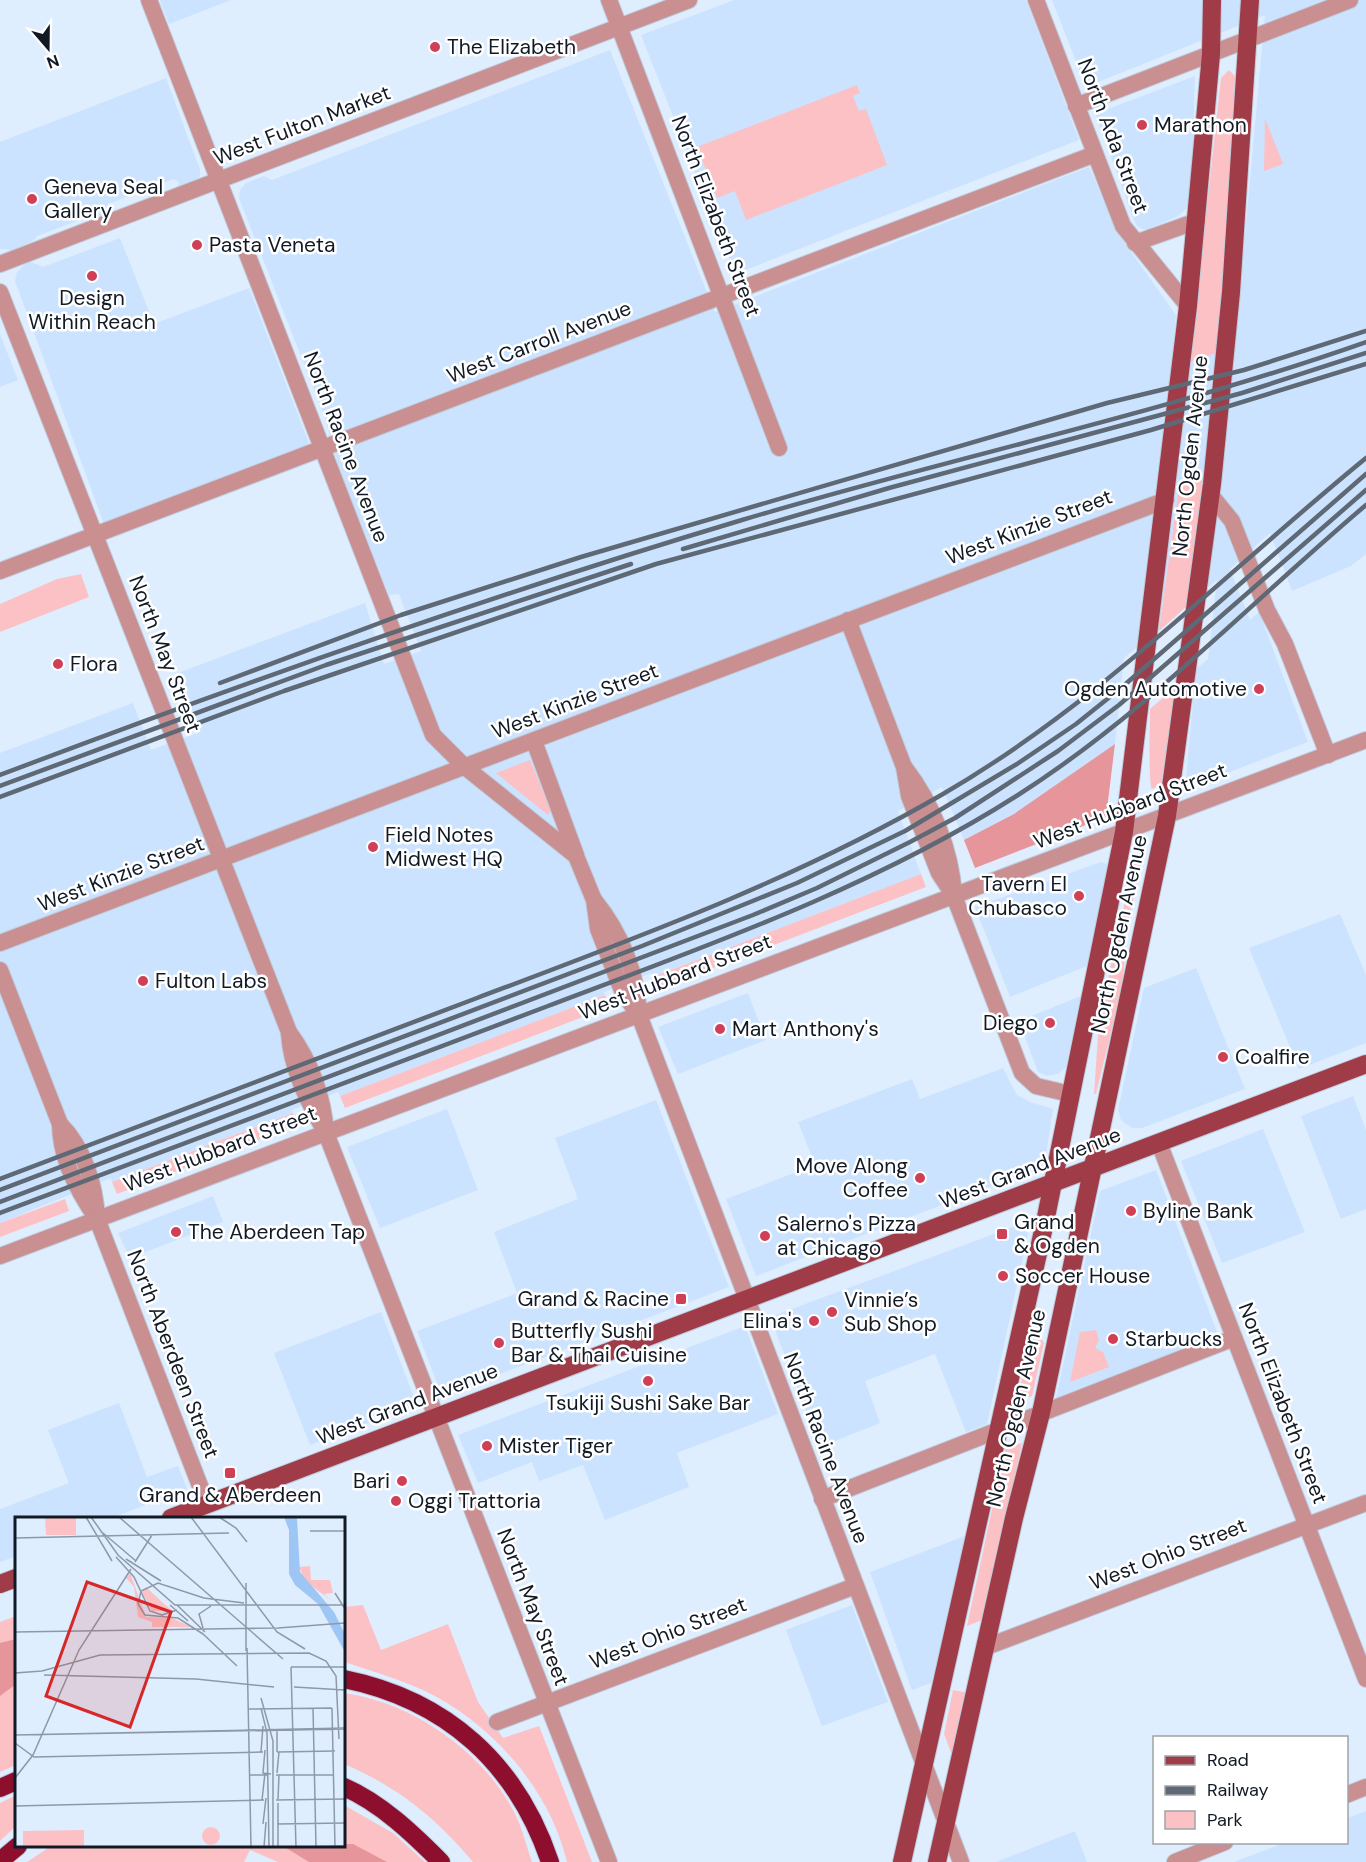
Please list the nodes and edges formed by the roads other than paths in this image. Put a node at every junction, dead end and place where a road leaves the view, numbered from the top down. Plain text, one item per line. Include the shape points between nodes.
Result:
1 (149, 0) edge
2 (609, 0) edge
3 (689, 0) edge
4 (1036, 0) edge
5 (1212, 0) edge
6 (1250, 0) edge
7 (1350, 0) edge
8 (619, 27) junction
9 (1249, 39) junction
10 (1211, 54) junction
11 (1077, 106) junction
12 (1095, 154) junction
13 (220, 181) junction
14 (1197, 221) junction
15 (1136, 243) junction
16 (0, 264) edge
17 (0, 292) edge
18 (723, 296) junction
19 (1188, 306) junction
20 (322, 448) junction
21 (779, 448) dead end
22 (1210, 494) junction
23 (1166, 500) junction
24 (95, 535) junction
25 (0, 571) edge
26 (848, 620) junction
27 (1366, 740) edge
28 (534, 741) junction
29 (1328, 755) junction
30 (465, 767) junction
31 (1167, 816) junction
32 (1124, 832) junction
33 (576, 856) junction
34 (221, 860) junction
35 (954, 896) junction
36 (0, 943) edge
37 (0, 970) edge
38 (639, 1015) junction
39 (1366, 1064) edge
40 (1070, 1094) junction
41 (326, 1133) junction
42 (1159, 1143) junction
43 (1090, 1169) junction
44 (1050, 1184) junction
45 (97, 1219) junction
46 (0, 1256) edge
47 (746, 1299) junction
48 (1234, 1338) junction
49 (1041, 1413) junction
50 (436, 1417) junction
51 (999, 1430) junction
52 (822, 1499) junction
53 (1366, 1503) edge
54 (207, 1504) junction
55 (174, 1517) edge
56 (1307, 1526) junction
57 (15, 1578) edge
58 (0, 1584) edge
59 (855, 1586) junction
60 (986, 1647) junction
61 (1366, 1679) edge
62 (345, 1680) edge
63 (546, 1703) junction
64 (497, 1722) dead end
65 (924, 1768) junction
66 (15, 1781) edge
67 (345, 1787) edge
68 (1366, 1787) edge
69 (0, 1788) edge
70 (1348, 1795) edge
71 (945, 1821) junction
72 (1220, 1844) edge
73 (16, 1847) edge
74 (0, 1861) edge
75 (441, 1862) edge
76 (550, 1862) edge
77 (609, 1862) edge
78 (902, 1862) edge
79 (937, 1862) edge
80 (961, 1862) edge
81 (1175, 1862) edge

1 - 13 street, North Racine Avenue
2 - 8 street, North Elizabeth Street
3 - 8 street, West Fulton Market
4 - 11 street, North Ada Street
5 - 10 main road, North Ogden Avenue
6 - 9 main road, North Ogden Avenue
7 - 9 street
8 - 13 street, West Fulton Market
8 - 18 street, North Elizabeth Street
9 - 10 street
9 - 22 main road, North Ogden Avenue
10 - 11 street
10 - 14 main road, North Ogden Avenue
11 - 12 street, North Ada Street
12 - 15 street, North Ada Street via 1123,226
12 - 18 street, West Carroll Avenue
13 - 16 street, West Fulton Market
13 - 20 street, North Racine Avenue
14 - 15 street
14 - 19 main road, North Ogden Avenue
15 - 19 street, North Ada Street
17 - 24 street, North May Street
18 - 20 street, West Carroll Avenue
18 - 21 street, North Elizabeth Street
19 - 23 main road, North Ogden Avenue
20 - 24 street, West Carroll Avenue
20 - 30 street, North Racine Avenue via 433,735
22 - 29 street via 1243,519
22 - 31 main road, North Ogden Avenue
23 - 26 street, West Kinzie Street
23 - 32 main road, North Ogden Avenue
24 - 25 street, West Carroll Avenue
24 - 34 street, North May Street
26 - 28 street, West Kinzie Street
26 - 35 street via 904,767 923,790 952,868
27 - 29 street, West Hubbard Street
28 - 30 street, West Kinzie Street
28 - 33 street, North Racine Avenue
29 - 31 street, West Hubbard Street
30 - 33 street, North Racine Avenue
30 - 34 street, West Kinzie Street
31 - 32 street, West Hubbard Street
31 - 43 main road, North Ogden Avenue
32 - 35 street, West Hubbard Street
32 - 40 main road, North Ogden Avenue
33 - 38 street, North Racine Avenue via 594,900 613,924 638,987
34 - 36 street, West Kinzie Street
34 - 41 street, North May Street via 289,1032 303,1051 324,1104
35 - 38 street, West Hubbard Street
35 - 40 street via 1022,1073 1036,1086
37 - 45 street, North Aberdeen Street via 60,1124 73,1137 96,1193
38 - 41 street, West Hubbard Street
38 - 47 street, North Racine Avenue
39 - 42 main road, West Grand Avenue
40 - 44 main road, North Ogden Avenue
41 - 45 street, West Hubbard Street
41 - 50 street, North May Street
42 - 43 main road, West Grand Avenue
42 - 48 street, North Elizabeth Street
43 - 44 main road, West Grand Avenue
43 - 49 main road, North Ogden Avenue
44 - 47 main road, West Grand Avenue
44 - 51 main road, North Ogden Avenue
45 - 46 street, West Hubbard Street
45 - 54 street, North Aberdeen Street
47 - 50 main road, West Grand Avenue
47 - 52 street, North Racine Avenue
48 - 49 street
48 - 56 street, North Elizabeth Street
49 - 51 street
49 - 60 main road, North Ogden Avenue
50 - 54 main road, West Grand Avenue
50 - 63 street, North May Street
51 - 52 street
51 - 65 main road, North Ogden Avenue
52 - 59 street, North Racine Avenue
53 - 56 street, West Ohio Street
54 - 55 main road, West Grand Avenue
56 - 60 street, West Ohio Street
56 - 61 street, North Elizabeth Street
57 - 58 main road
59 - 63 street, West Ohio Street
59 - 65 street, North Racine Avenue
60 - 71 main road, North Ogden Avenue
62 - 76 highway via 382,1689 412,1702 483,1749 513,1783 528,1808
63 - 64 street, West Ohio Street
63 - 77 street, North May Street
65 - 71 street, North Racine Avenue
65 - 78 main road, North Ogden Avenue
66 - 69 highway
67 - 75 highway via 398,1822
68 - 70 street
71 - 79 main road, North Ogden Avenue
71 - 80 street, North Racine Avenue
72 - 81 street
73 - 74 highway

